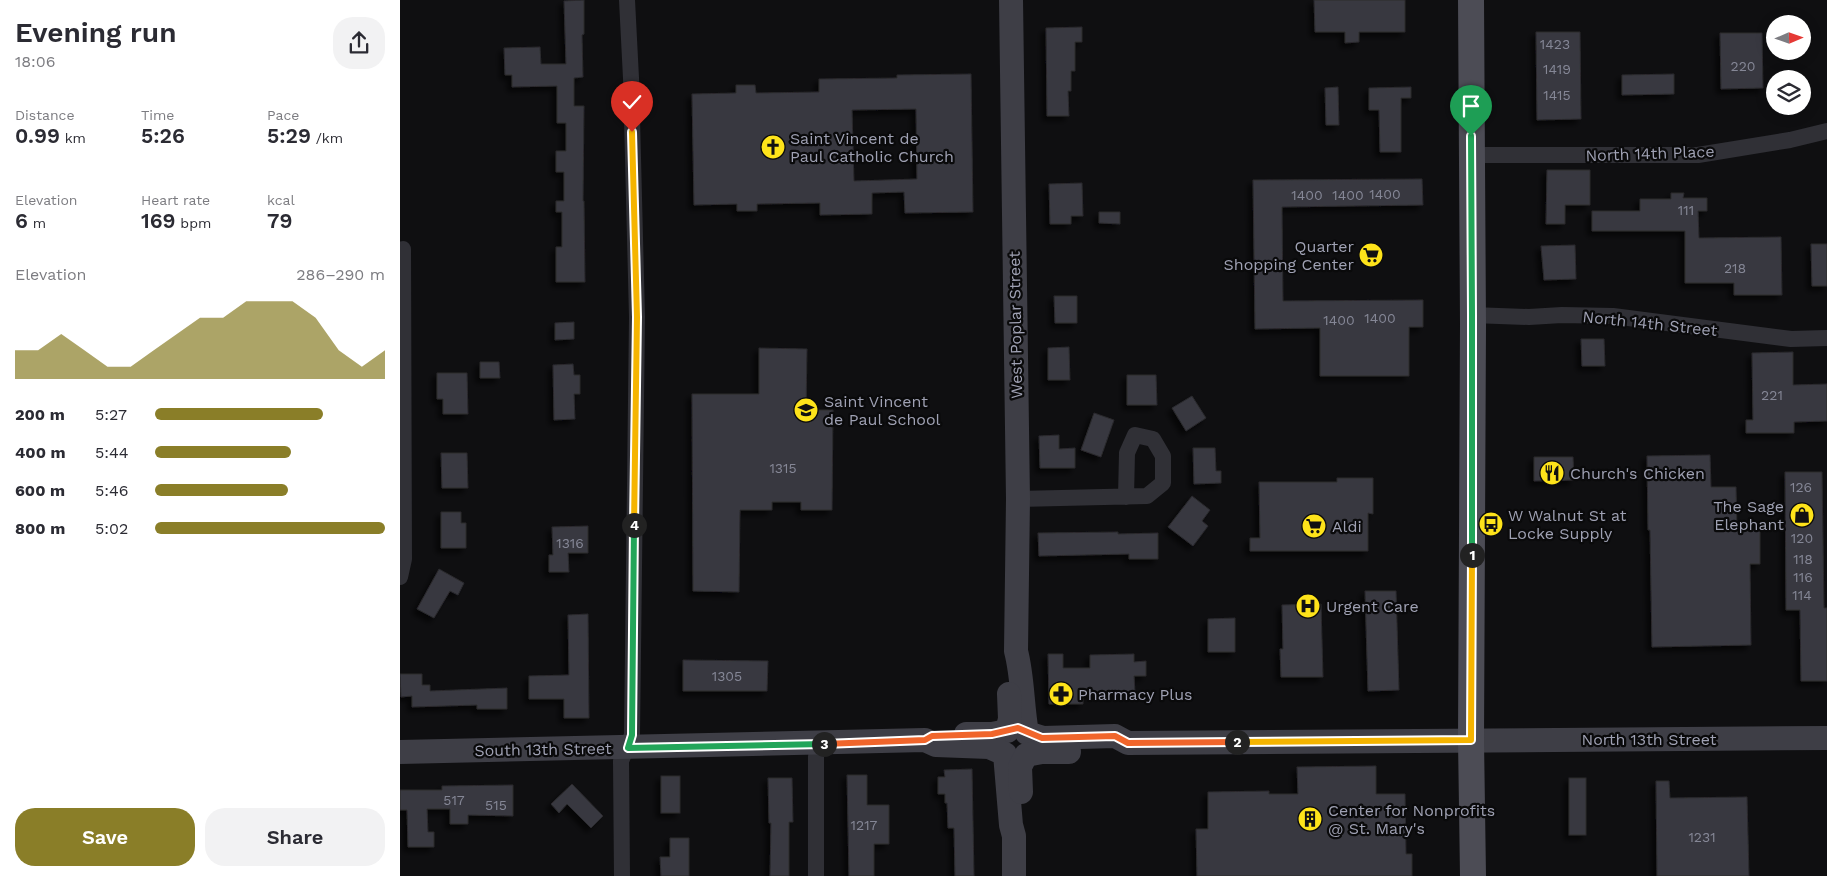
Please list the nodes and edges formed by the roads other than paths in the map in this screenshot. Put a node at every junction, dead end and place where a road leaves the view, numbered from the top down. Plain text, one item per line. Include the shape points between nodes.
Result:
1 (627, 0) edge
2 (1011, 0) edge
3 (1471, 0) edge
4 (1827, 131) edge
5 (1471, 155) junction
6 (400, 250) edge
7 (1472, 315) junction
8 (1827, 338) edge
9 (1126, 497) dead end
10 (1018, 499) junction
11 (400, 577) edge
12 (1827, 738) edge
13 (1471, 740) junction
14 (1016, 743) junction
15 (818, 744) junction
16 (628, 748) junction
17 (400, 752) edge
18 (622, 876) edge
19 (816, 876) edge
20 (1014, 876) edge
21 (1473, 876) edge

1 - 16 street via 637,317 632,735
2 - 10 street, West Poplar Street
3 - 5 main road
4 - 5 street, North 14th Place via 1698,155
5 - 7 main road
6 - 11 street via 403,250 404,559
7 - 8 street, North 14th Street via 1613,316 1791,339
7 - 13 main road
9 - 10 street
10 - 14 street, West Poplar Street via 1016,651 1024,716
12 - 13 street, North 13th Street
13 - 14 street, South 13th Street via 1128,743 1116,751 1042,752
13 - 21 main road
14 - 15 street, South 13th Street via 989,747 936,745 925,740
14 - 20 street, West Poplar Street via 1021,790 1018,828 1014,836
15 - 16 street, South 13th Street
15 - 19 street
16 - 17 street, South 13th Street
16 - 18 street via 621,761

